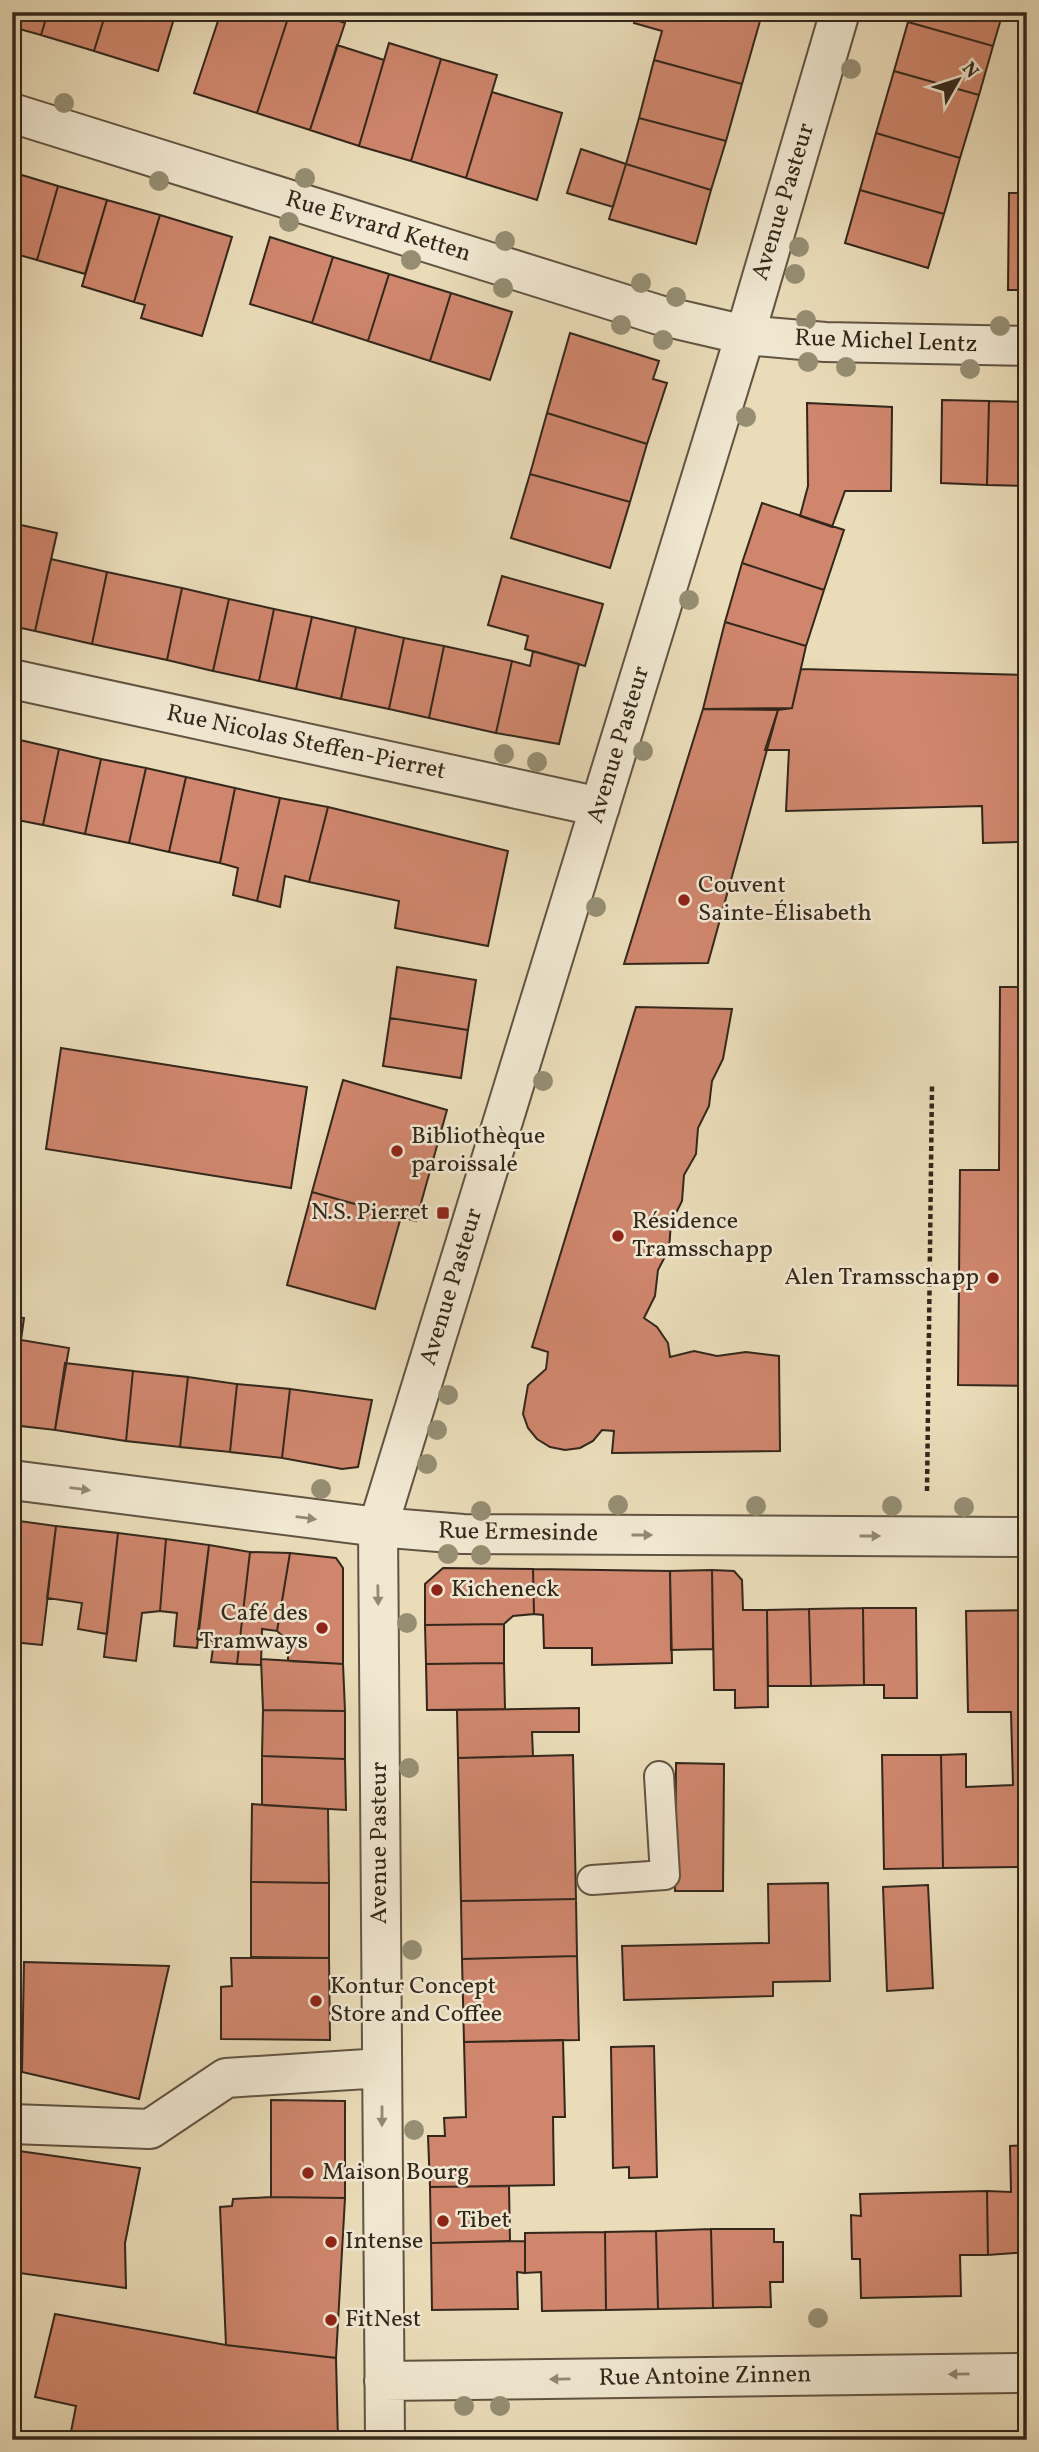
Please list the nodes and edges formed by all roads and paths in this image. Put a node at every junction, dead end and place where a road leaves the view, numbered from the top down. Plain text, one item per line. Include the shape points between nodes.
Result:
1 (840, 12) edge
2 (12, 113) edge
3 (745, 335) junction
4 (1027, 346) edge
5 (12, 678) edge
6 (600, 807) junction
7 (932, 1086) dead end
8 (12, 1480) edge
9 (927, 1494) dead end
10 (379, 1527) junction
11 (1027, 1537) edge
12 (659, 1776) dead end
13 (592, 1880) dead end
14 (382, 2068) junction
15 (12, 2124) edge
16 (1027, 2373) edge
17 (384, 2381) junction
18 (385, 2440) edge

1 - 3 street, Avenue Pasteur
2 - 3 street, Rue Evrard Ketten via 659,315
3 - 4 street, Rue Michel Lentz via 825,342
3 - 6 street, Avenue Pasteur
5 - 6 street, Rue Nicolas Steffen-Pierret
6 - 10 street, Avenue Pasteur
7 - 9 path
8 -> 10 street, Rue Ermesinde
10 -> 11 street, Rue Ermesinde via 463,1534
10 -> 14 street, Avenue Pasteur
12 - 13 lane via 664,1875
14 - 15 street via 226,2078 150,2129
14 -> 17 street, Avenue Pasteur
16 -> 17 street, Rue Antoine Zinnen
17 - 18 street, Avenue Pasteur

